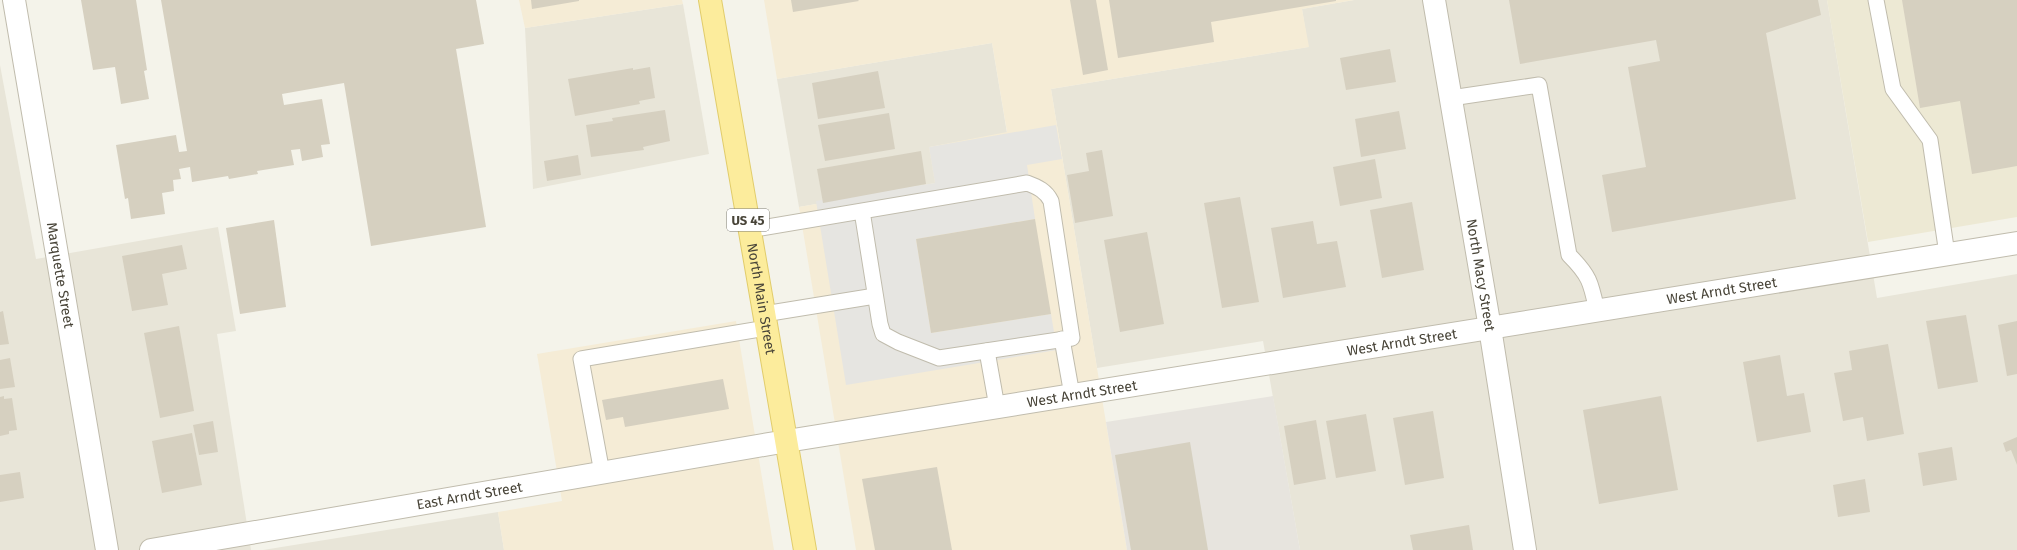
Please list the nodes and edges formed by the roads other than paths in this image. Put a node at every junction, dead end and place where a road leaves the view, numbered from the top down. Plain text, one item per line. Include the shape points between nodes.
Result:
1 (14, 0) edge
2 (710, 0) edge
3 (1434, 0) edge
4 (1876, 0) edge
5 (1451, 98) junction
6 (862, 211) junction
7 (749, 230) junction
8 (2017, 243) edge
9 (1947, 254) junction
10 (875, 296) junction
11 (1597, 311) junction
12 (765, 321) junction
13 (1490, 328) junction
14 (1067, 338) junction
15 (987, 351) junction
16 (1072, 395) junction
17 (997, 407) junction
18 (786, 441) junction
19 (602, 473) junction
20 (107, 550) edge
21 (152, 550) edge
22 (804, 550) edge
23 (1525, 550) edge

1 - 20 street, Marquette Street
2 - 7 main road, North Main Street / US 45
3 - 5 street, North Macy Street
4 - 9 lane via 1893,89 1930,140
5 - 11 lane via 1539,85 1569,255 1591,283
5 - 13 street, North Macy Street
6 - 7 lane
6 - 10 lane
6 - 14 lane via 1028,183 1041,188 1052,201
7 - 12 main road, North Main Street / US 45
8 - 9 street, West Arndt Street
9 - 11 street, West Arndt Street
10 - 12 lane
10 - 15 lane via 883,334 898,342 939,358
11 - 13 street, West Arndt Street
12 - 18 main road, North Main Street / US 45
12 - 19 lane via 581,359
13 - 16 street, West Arndt Street
13 - 23 street, North Macy Street
14 - 15 lane
14 - 16 lane
15 - 17 lane
16 - 17 street, West Arndt Street
17 - 18 street, West Arndt Street
18 - 19 street, East Arndt Street
18 - 22 main road, North Main Street / US 45
19 - 21 street, East Arndt Street

